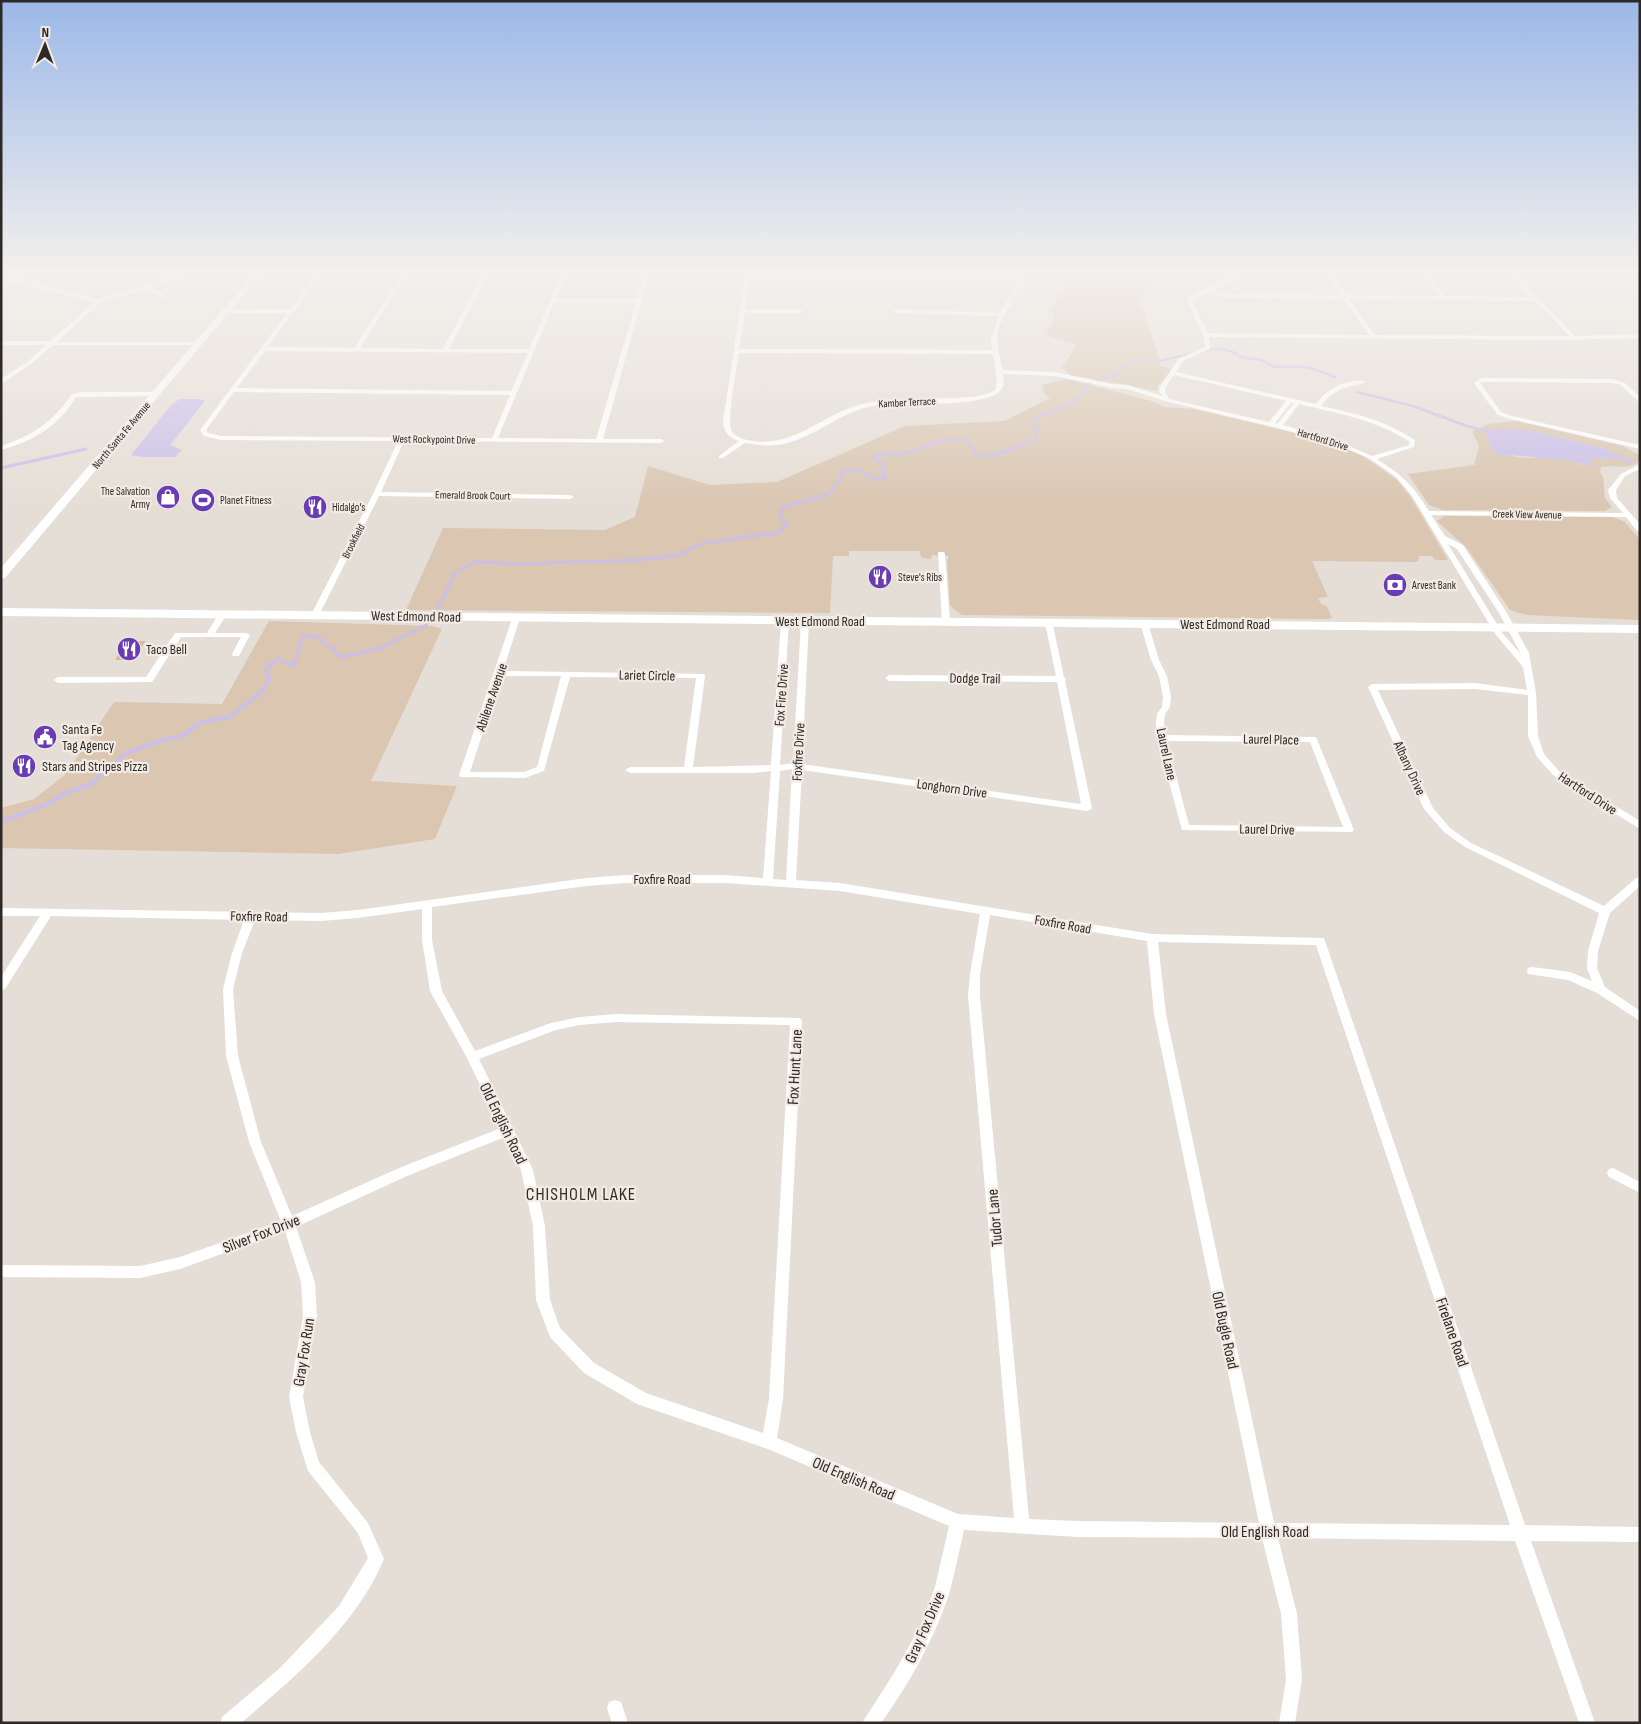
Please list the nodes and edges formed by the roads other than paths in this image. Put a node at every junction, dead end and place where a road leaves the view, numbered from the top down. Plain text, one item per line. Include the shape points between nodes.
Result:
1 (42, 351) edge
2 (190, 351) edge
3 (261, 351) edge
4 (530, 351) edge
5 (624, 351) edge
6 (736, 351) edge
7 (853, 351) edge
8 (1200, 351) edge
9 (994, 352) joint
10 (999, 372) junction
11 (1174, 373) junction
12 (1, 382) edge
13 (1362, 382) dead end
14 (233, 390) junction
15 (513, 393) junction
16 (154, 397) junction
17 (1167, 400) junction
18 (1290, 400) junction
19 (1640, 400) edge
20 (1298, 402) junction
21 (1317, 407) junction
22 (1271, 424) junction
23 (1279, 426) junction
24 (402, 439) junction
25 (494, 440) junction
26 (599, 440) junction
27 (661, 441) dead end
28 (744, 441) junction
29 (1640, 447) edge
30 (1, 448) edge
31 (721, 457) dead end
32 (1372, 458) junction
33 (1640, 466) edge
34 (377, 494) junction
35 (570, 497) dead end
36 (1425, 513) junction
37 (1628, 516) junction
38 (1640, 529) edge
39 (1442, 538) junction
40 (941, 554) dead end
41 (1, 576) edge
42 (1, 612) edge
43 (223, 614) junction
44 (315, 615) junction
45 (516, 618) junction
46 (785, 621) junction
47 (805, 621) junction
48 (946, 622) junction
49 (1049, 623) junction
50 (1144, 623) junction
51 (1494, 626) junction
52 (1511, 626) junction
53 (1640, 629) edge
54 (210, 635) junction
55 (236, 654) dead end
56 (1528, 667) junction
57 (499, 673) junction
58 (566, 674) junction
59 (889, 678) dead end
60 (1062, 679) junction
61 (58, 680) dead end
62 (1532, 693) junction
63 (1162, 738) junction
64 (797, 766) junction
65 (776, 768) junction
66 (630, 770) dead end
67 (688, 770) junction
68 (1640, 826) edge
69 (1185, 828) joint
70 (1349, 830) joint
71 (1640, 880) edge
72 (768, 881) junction
73 (791, 883) junction
74 (427, 904) junction
75 (986, 911) junction
76 (1605, 911) junction
77 (1, 912) edge
78 (48, 913) junction
79 (251, 916) junction
80 (1152, 938) junction
81 (1320, 941) joint
82 (1532, 972) dead end
83 (1, 986) edge
84 (1601, 990) junction
85 (1640, 1017) edge
86 (472, 1056) junction
87 (507, 1130) junction
88 (1612, 1173) dead end
89 (1640, 1188) edge
90 (289, 1224) junction
91 (1, 1271) edge
92 (769, 1442) junction
93 (958, 1522) junction
94 (1022, 1526) junction
95 (1268, 1531) junction
96 (1520, 1532) junction
97 (1637, 1534) dead end
98 (228, 1723) edge
99 (870, 1723) edge
100 (1287, 1723) edge
101 (1587, 1723) edge

1 - 12 street
2 - 16 main road, North Santa Fe Avenue
3 - 14 street
4 - 15 street
5 - 26 street
6 - 28 street via 727,428 730,434
7 - 9 street
8 - 11 street via 1180,360
9 - 10 street
10 - 17 street, Hartford Drive via 1055,374
10 - 28 street, Kamber Terrace via 1000,387 981,398 866,405 788,440
11 - 17 street via 1163,385 1162,391
11 - 18 street
13 - 21 street via 1333,389
14 - 15 street
14 - 24 street, West Rockypoint Drive via 203,430 206,435 221,438
15 - 25 street
16 - 30 street via 71,400 45,430
16 - 41 main road, North Santa Fe Avenue
17 - 22 street, Hartford Drive
18 - 20 street
18 - 22 street
19 - 29 street via 1623,384 1614,381 1481,380 1477,383 1499,414
20 - 21 street
20 - 23 street
21 - 32 street via 1376,424 1413,441 1412,446
22 - 23 street, Hartford Drive
23 - 32 street, Hartford Drive via 1336,442
24 - 25 street, West Rockypoint Drive
24 - 34 street, Brookfield
25 - 26 street, West Rockypoint Drive
26 - 27 street, West Rockypoint Drive
28 - 31 street
32 - 36 street, Hartford Drive via 1406,484
33 - 37 street via 1622,475 1612,490
34 - 35 street, Emerald Brook Court
34 - 44 street, Brookfield
36 - 37 street, Creek View Avenue
36 - 39 street, Hartford Drive
37 - 38 street
39 - 51 street, Hartford Drive
39 - 52 street, Hartford Drive via 1460,547
40 - 48 street
42 - 43 main road, West Edmond Road
43 - 44 main road, West Edmond Road
43 - 54 street
44 - 45 main road, West Edmond Road
45 - 46 main road, West Edmond Road
45 - 57 street, Abilene Avenue
46 - 47 main road, West Edmond Road
46 - 65 street, Fox Fire Drive
47 - 48 main road, West Edmond Road
47 - 64 street, Foxfire Drive
48 - 49 main road, West Edmond Road
49 - 50 main road, West Edmond Road
49 - 60 street, Longhorn Drive
50 - 51 main road, West Edmond Road
50 - 63 street, Laurel Lane via 1167,697 1161,714
51 - 52 main road, West Edmond Road
51 - 56 street, Hartford Drive
52 - 53 main road, West Edmond Road
52 - 56 street, Hartford Drive
54 - 55 street via 246,635
54 - 61 street via 178,635 149,680
56 - 62 street, Hartford Drive
57 - 58 street, Lariet Circle
57 - 58 street, Abilene Avenue via 464,775 525,775 541,769
58 - 67 street, Lariet Circle via 701,676
59 - 60 street, Dodge Trail
60 - 64 street, Longhorn Drive via 1087,808
62 - 68 street, Hartford Drive via 1533,736 1546,764
62 - 76 street, Albany Drive via 1474,686 1372,687 1429,809 1447,830 1476,849
63 - 69 street, Laurel Lane
63 - 70 street, Laurel Place via 1313,740
64 - 65 street, Longhorn Drive
64 - 73 street, Foxfire Drive
65 - 67 street, Longhorn Drive
65 - 72 street, Foxfire Drive
66 - 67 street, Longhorn Drive
69 - 70 street, Laurel Drive
71 - 76 street
72 - 73 street, Foxfire Road
72 - 74 street, Foxfire Road via 627,879
73 - 75 street, Foxfire Road via 840,887
74 - 79 street, Foxfire Road via 321,917
74 - 86 street, Old English Road via 427,940 436,991
75 - 80 street, Foxfire Road
75 - 94 street, Tudor Lane via 974,996
76 - 84 street via 1593,951 1592,968
77 - 78 street, Foxfire Road
78 - 79 street, Foxfire Road
78 - 83 street
79 - 90 street, Gray Fox Run via 228,989 232,1056 255,1142
80 - 81 street, Foxfire Road
80 - 95 street, Old Bugle Road via 1160,1014
81 - 96 street, Firelane Road
82 - 84 street via 1570,976
84 - 85 street
86 - 87 street, Old English Road
86 - 92 street, Fox Hunt Lane via 554,1026 580,1021 615,1018 796,1021 776,1399
87 - 90 street, Silver Fox Drive via 403,1172
87 - 92 street, Old English Road via 527,1170 539,1226 543,1300 555,1332 589,1368 642,1398
88 - 89 street
90 - 91 street, Silver Fox Drive via 180,1263 140,1272
90 - 98 street, Gray Fox Run via 308,1282 310,1316 296,1397 302,1432 313,1466 363,1528 376,1559 344,1612 286,1674
92 - 93 street, Old English Road
93 - 94 street, Old English Road
93 - 99 street, Gray Fox Drive via 940,1597 886,1703
94 - 95 street, Old English Road
95 - 96 street, Old English Road
95 - 100 street, Old Bugle Road via 1289,1614 1294,1679
96 - 97 street, Old English Road
96 - 101 street, Firelane Road

